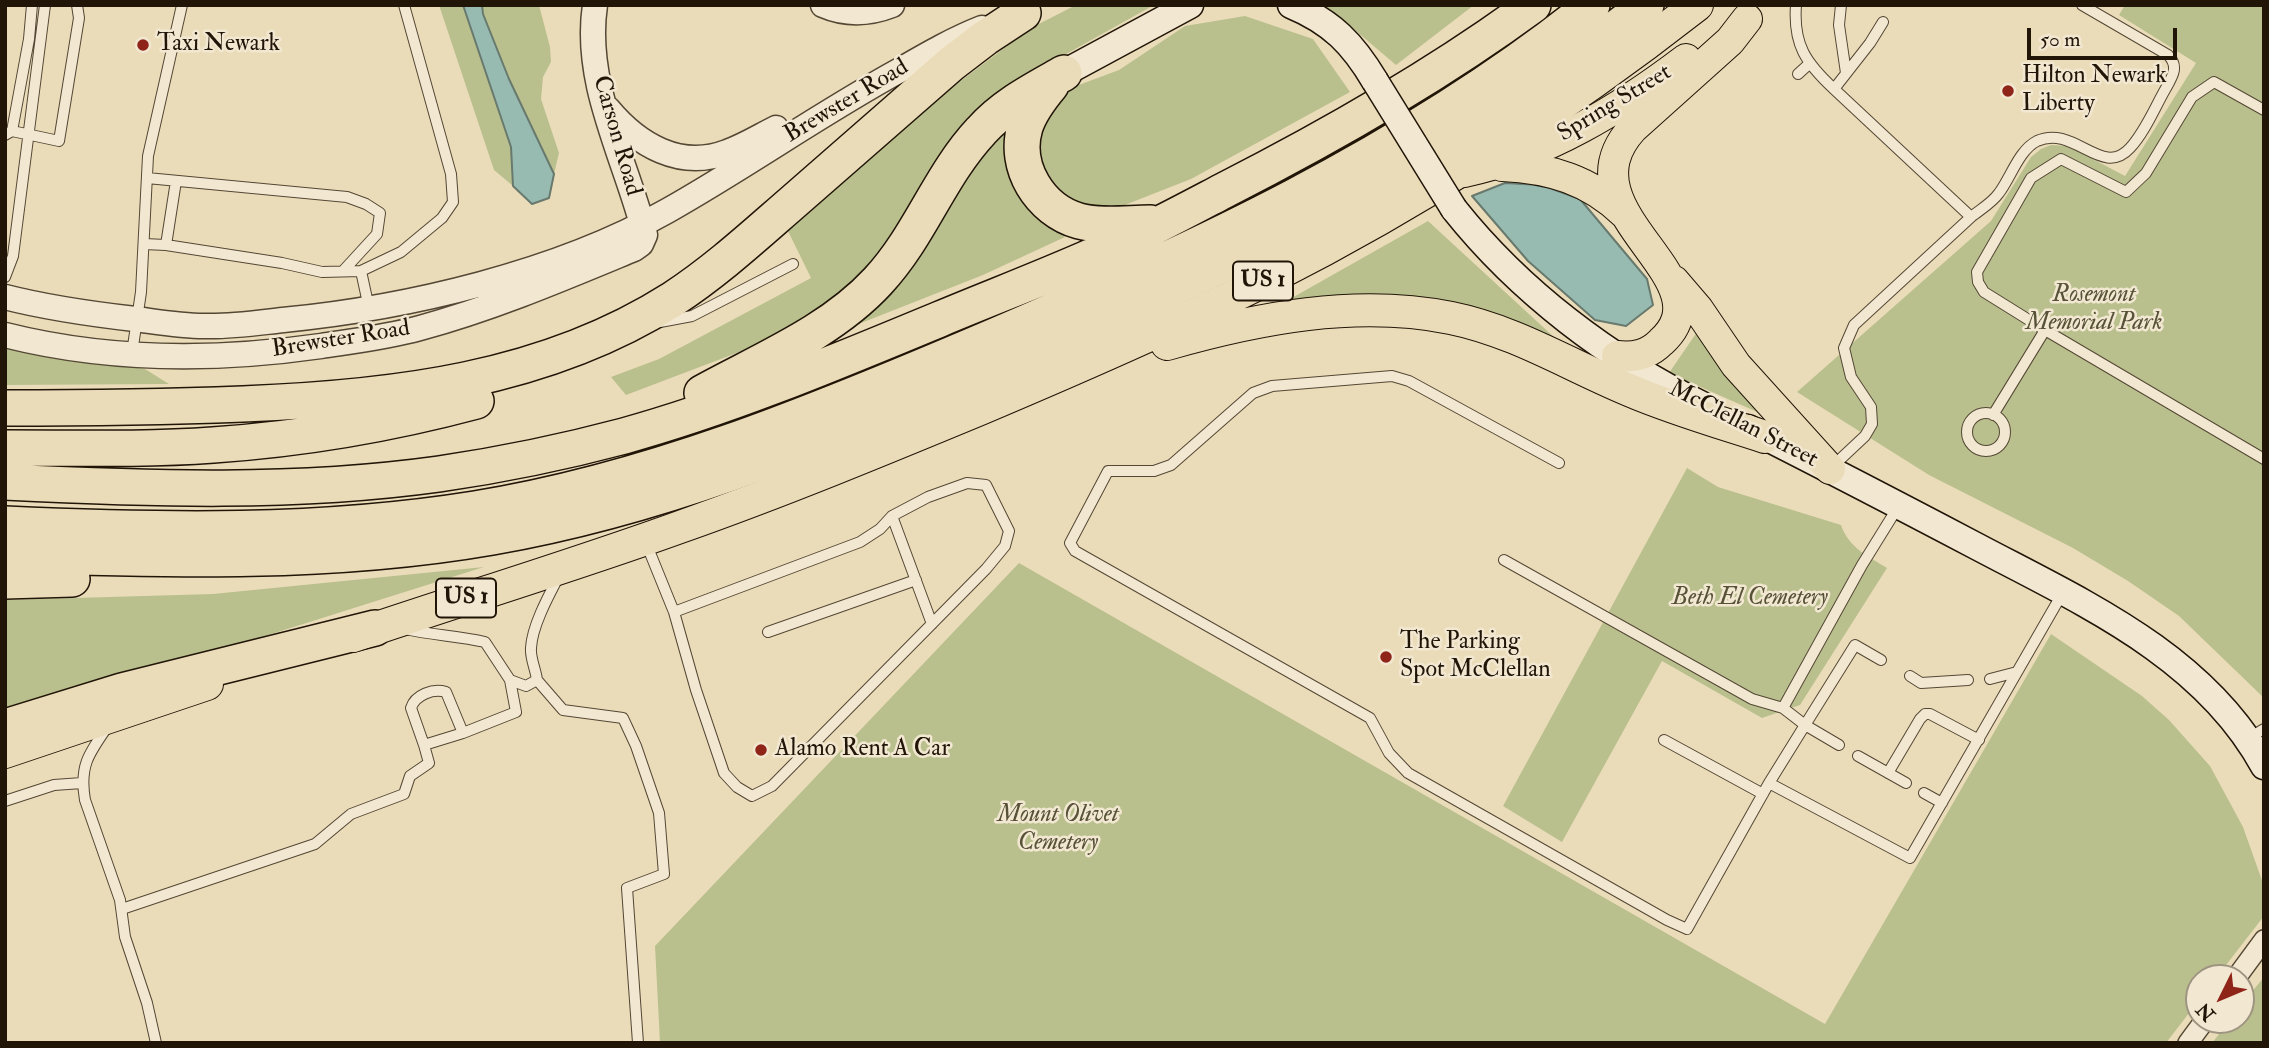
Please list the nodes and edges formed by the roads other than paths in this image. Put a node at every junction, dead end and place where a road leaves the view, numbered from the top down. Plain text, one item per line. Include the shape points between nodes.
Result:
1 (32, 5) edge
2 (45, 5) edge
3 (77, 5) edge
4 (182, 5) edge
5 (404, 5) edge
6 (595, 5) edge
7 (823, 5) edge
8 (892, 5) edge
9 (1190, 5) edge
10 (1292, 5) edge
11 (1533, 5) edge
12 (1592, 5) edge
13 (1646, 5) edge
14 (1697, 5) edge
15 (1796, 5) edge
16 (1841, 5) edge
17 (2082, 5) edge
18 (1030, 9) edge
19 (1755, 12) edge
20 (1883, 22) dead end
21 (1809, 64) junction
22 (1064, 74) junction
23 (1798, 74) dead end
24 (1846, 74) junction
25 (1834, 89) junction
26 (854, 96) junction
27 (603, 103) junction
28 (2264, 110) edge
29 (9, 133) edge
30 (28, 134) junction
31 (1494, 166) junction
32 (1453, 174) junction
33 (147, 177) junction
34 (176, 181) junction
35 (1625, 215) junction
36 (1971, 217) junction
37 (1160, 223) junction
38 (642, 225) junction
39 (144, 244) junction
40 (166, 245) junction
41 (793, 264) dead end
42 (1660, 264) junction
43 (343, 271) junction
44 (361, 271) junction
45 (5, 277) edge
46 (5, 297) edge
47 (369, 308) junction
48 (136, 319) junction
49 (621, 328) junction
50 (2045, 330) junction
51 (5, 335) edge
52 (259, 338) junction
53 (132, 355) junction
54 (1617, 356) junction
55 (1065, 373) junction
56 (5, 408) edge
57 (1993, 415) dead end
58 (624, 436) junction
59 (1765, 437) junction
60 (5, 448) edge
61 (2264, 459) edge
62 (1559, 463) dead end
63 (1830, 469) junction
64 (5, 482) edge
65 (1899, 505) junction
66 (892, 516) junction
67 (5, 524) edge
68 (645, 540) junction
69 (379, 552) junction
70 (5, 555) edge
71 (1504, 561) dead end
72 (565, 566) junction
73 (916, 580) junction
74 (5, 581) edge
75 (2063, 592) junction
76 (674, 612) junction
77 (932, 624) junction
78 (381, 626) junction
79 (768, 632) dead end
80 (1881, 660) dead end
81 (2017, 672) junction
82 (1910, 676) dead end
83 (1990, 679) dead end
84 (510, 680) junction
85 (537, 680) junction
86 (1969, 680) dead end
87 (1783, 708) junction
88 (117, 715) junction
89 (1805, 725) junction
90 (5, 727) edge
91 (463, 733) junction
92 (2255, 734) edge
93 (1664, 740) dead end
94 (1979, 740) junction
95 (424, 745) junction
96 (1839, 745) dead end
97 (5, 752) edge
98 (1858, 756) dead end
99 (2264, 766) edge
100 (1888, 773) junction
101 (82, 783) junction
102 (1769, 783) junction
103 (1906, 783) dead end
104 (1924, 793) dead end
105 (1763, 794) junction
106 (5, 801) edge
107 (1942, 803) junction
108 (122, 909) junction
109 (2264, 940) edge
110 (2246, 964) edge
111 (156, 1043) edge
112 (638, 1043) edge

1 - 29 lane
2 - 30 lane
3 - 30 lane via 79,18 59,141
4 - 33 lane
5 - 44 lane via 451,174 453,202 442,218 401,252
6 - 27 street, Carson Road via 595,65
7 - 8 street via 857,13
9 - 22 main road
10 - 54 main road, McClellan Street, bridge via 1320,19 1355,50 1454,209 1493,256
11 - 37 highway via 1366,114
12 - 67 highway via 1456,102 1232,228 931,363 691,455 514,502 369,523 223,530
13 - 69 highway via 1534,87 1378,184 1247,254 1091,327 820,441 668,495 526,531
14 - 32 highway, US 1 via 1582,92
15 - 21 lane via 1798,37
16 - 24 lane
17 - 36 lane via 2168,55 2175,67 2169,83 2125,153 2098,156 2060,137 2034,143 1999,193
18 - 26 street, Brewster Road via 961,36
18 - 49 highway via 951,64 718,267
19 - 31 main road, Spring Street via 1591,122
19 - 35 main road via 1618,147 1613,182
20 - 24 lane
21 - 23 lane
21 - 25 lane
22 - 37 highway via 1042,97 1025,126 1024,166 1033,186 1055,209 1083,222
22 - 58 highway via 1007,107 980,131 906,247 855,303 808,335
24 - 25 lane
25 - 36 lane
26 - 27 street via 809,110 726,153 695,158 672,156 650,147
26 - 38 street, Brewster Road
27 - 38 street, Carson Road
28 - 50 lane via 2214,82 2192,97 2146,173 2126,192 2061,159 2031,178 1977,277 1984,292
29 - 30 lane
30 - 45 lane via 13,256
31 - 32 main road, Spring Street
31 - 35 main road via 1569,177 1596,190
32 - 55 highway, US 1 via 1267,279
33 - 34 lane
33 - 39 lane
34 - 40 lane
34 - 43 lane via 347,197 366,204 380,213 377,234
35 - 42 main road
36 - 63 lane via 1854,325 1844,348 1851,377 1871,407 1871,424 1865,436
37 - 58 highway via 1106,250 834,363
38 - 47 street, Brewster Road via 535,267
38 - 52 street, Brewster Road via 643,240 634,249 537,289 419,328 371,339
39 - 40 lane
39 - 48 lane
40 - 43 lane via 322,272
41 - 49 lane via 692,316
42 - 54 main road via 1678,297 1675,321 1661,343 1646,353
42 - 63 main road via 1742,372
43 - 44 lane
44 - 47 lane
46 - 48 street, Brewster Road
47 - 52 street, Brewster Road via 314,317
48 - 52 street, Brewster Road
48 - 53 lane
49 - 56 highway via 519,368 390,394 215,405
49 - 60 highway via 578,361 530,386 396,420 213,445
50 - 57 lane
50 - 61 lane
51 - 53 street, Brewster Road
52 - 53 street, Brewster Road via 195,356
54 - 59 main road, McClellan Street via 1679,394
55 - 59 highway via 1255,322 1338,311 1413,313 1452,318 1503,333 1651,400
55 - 68 highway, US 1 via 793,485
58 - 64 highway via 478,468 332,485 185,488
59 - 63 main road, McClellan Street
62 - 105 lane via 1392,376 1272,386 1253,393 1171,465 1154,471 1108,471 1070,543 1075,551 1370,718 1389,754 1408,773 1687,929
63 - 65 main road, McClellan Street
65 - 75 main road, McClellan Street
65 - 87 lane
66 - 73 lane
66 - 76 lane via 860,542
66 - 77 lane via 967,483 986,485 1009,531 1005,546 986,569
68 - 72 highway, US 1
68 - 76 lane
69 - 70 highway via 268,559
69 - 74 highway via 220,575
71 - 87 lane via 1752,699
72 - 78 highway, US 1
72 - 85 lane via 536,626 531,648
73 - 77 lane
73 - 79 lane
75 - 81 lane
75 - 92 main road, McClellan Street via 2172,660
76 - 77 lane via 724,773 752,796 772,786
78 - 84 lane via 485,642
78 - 88 highway, US 1
78 - 90 highway via 121,691
80 - 89 lane via 1855,645
81 - 83 lane
81 - 94 lane
82 - 86 lane via 1921,683
84 - 85 lane via 526,686
84 - 91 lane via 516,712
85 - 112 lane via 563,710 623,718 659,813 664,874 627,888
87 - 89 lane
88 - 97 highway, US 1
88 - 101 lane via 91,750
89 - 96 lane
89 - 102 lane
91 - 95 lane
91 - 95 lane via 449,696 437,690 418,696 411,708
92 - 99 main road, McClellan Street
93 - 105 lane
94 - 100 lane via 1925,714
94 - 107 lane
95 - 108 lane via 429,763 410,776 404,794 351,814 315,844
98 - 100 lane
100 - 103 lane
101 - 106 lane via 54,785
101 - 108 lane
102 - 105 lane
102 - 107 lane via 1910,858
104 - 107 lane
108 - 111 lane via 125,937
109 - 110 street

